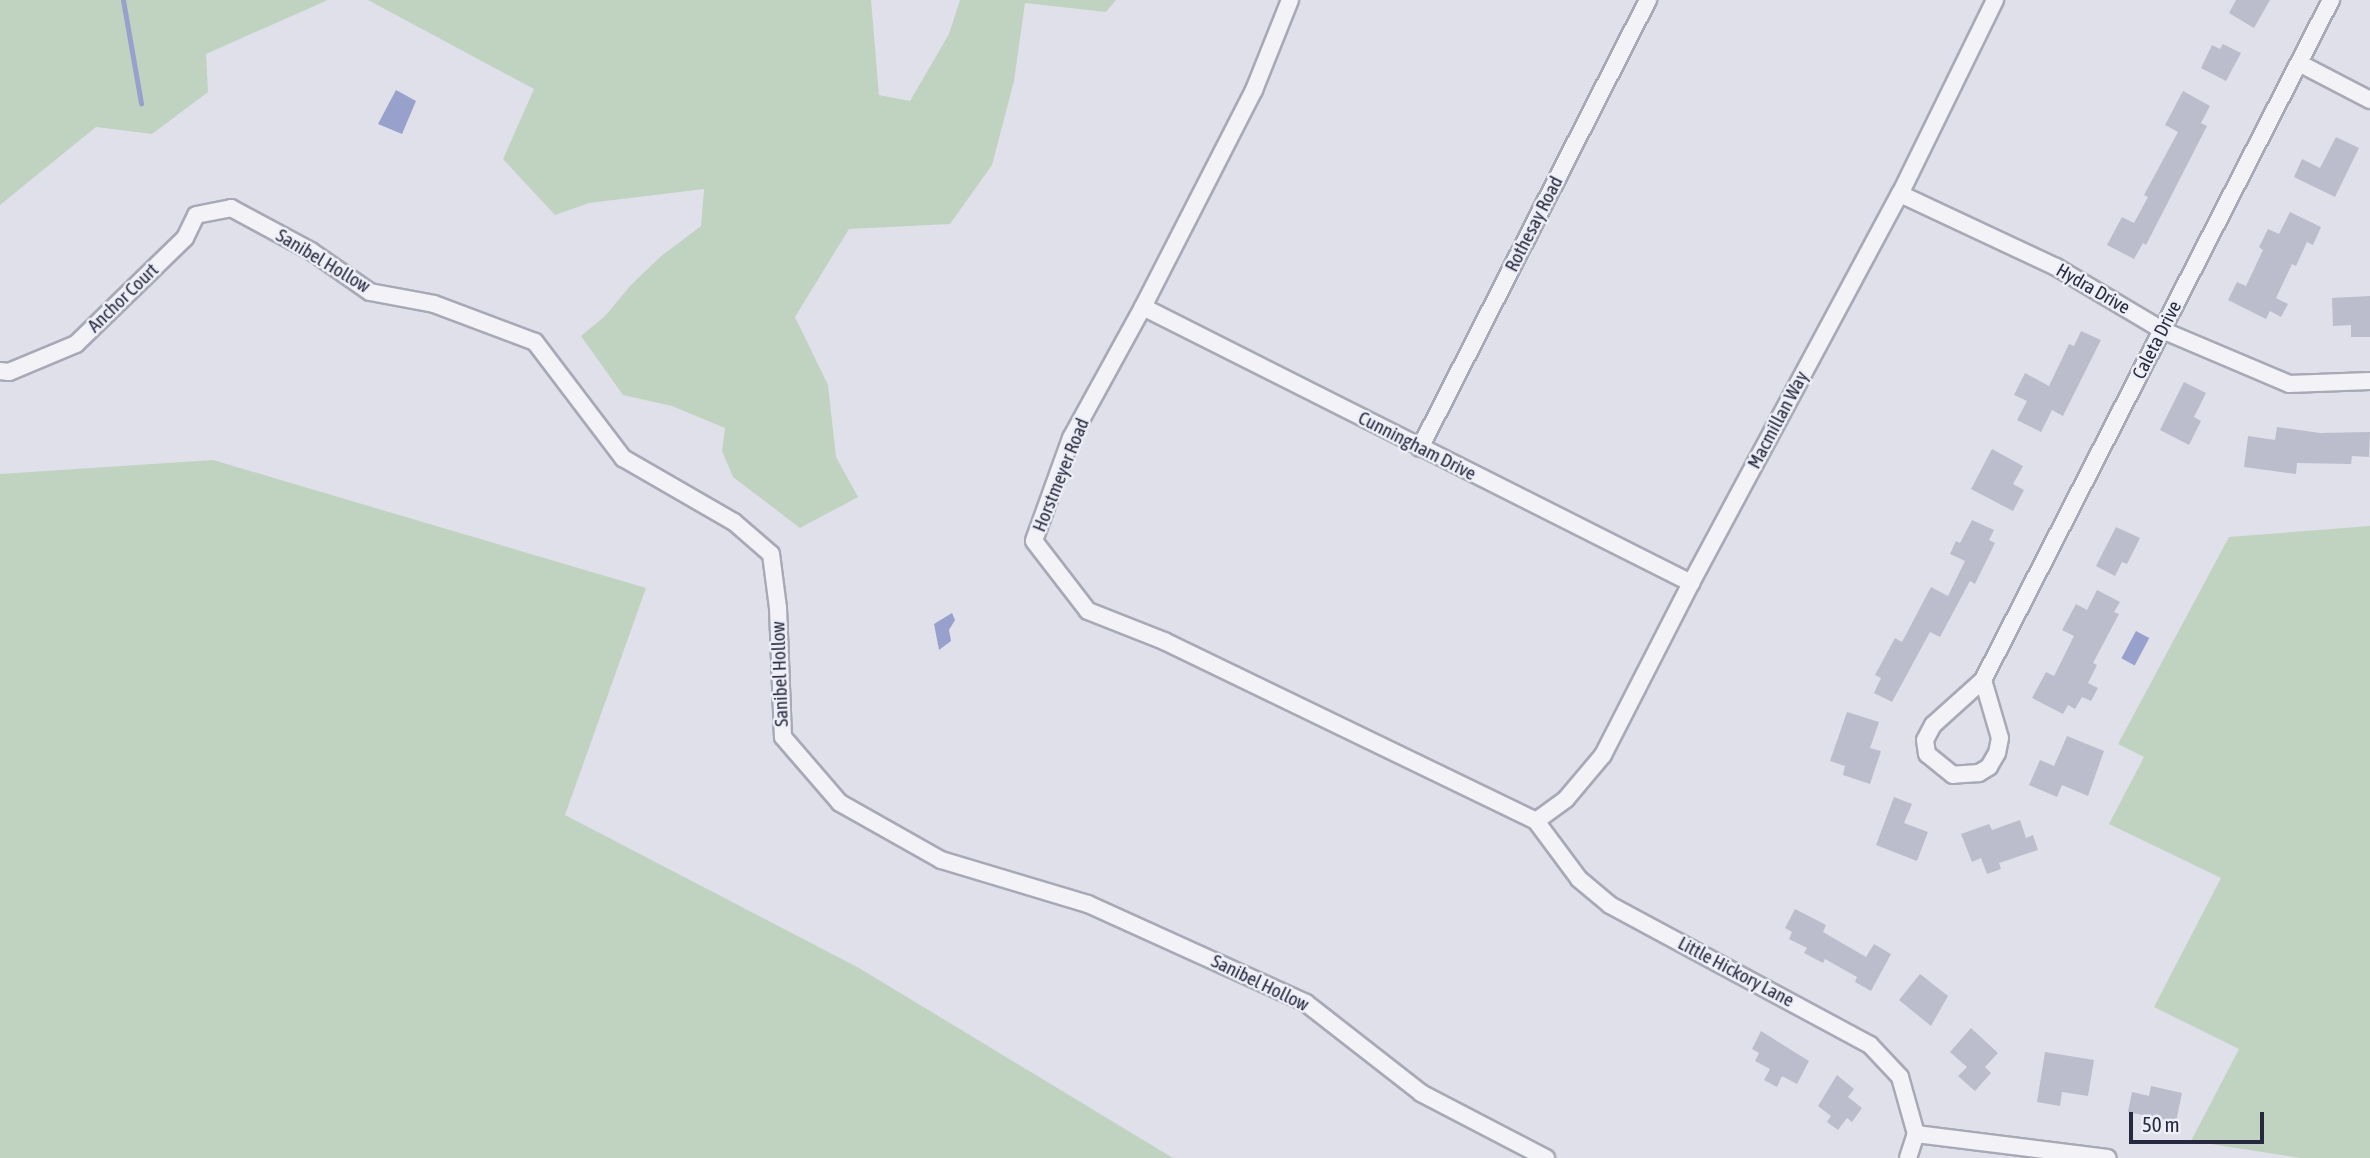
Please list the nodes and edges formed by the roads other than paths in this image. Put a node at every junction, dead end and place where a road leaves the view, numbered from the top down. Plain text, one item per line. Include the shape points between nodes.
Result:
1 (1290, 0) edge
2 (1648, 0) edge
3 (1995, 0) edge
4 (2331, 0) edge
5 (2299, 63) junction
6 (2370, 100) edge
7 (1900, 194) junction
8 (231, 208) joint
9 (1143, 307) junction
10 (2162, 330) junction
11 (0, 371) edge
12 (2370, 381) edge
13 (1420, 448) junction
14 (1691, 583) junction
15 (1983, 680) junction
16 (1536, 821) junction
17 (1916, 1134) junction
18 (1546, 1158) edge
19 (1908, 1158) edge
20 (2108, 1158) edge

1 - 9 street, Horstmeyer Road via 1254,90
2 - 13 street, Rothesay Road
3 - 7 street, Macmillan Way
4 - 5 street, Caleta Drive
5 - 6 street
5 - 10 street, Caleta Drive
7 - 10 street, Hydra Drive via 2056,267
7 - 14 street, Macmillan Way
8 - 11 street, Anchor Court via 196,215 185,238 76,344 9,372
8 - 18 street, Sanibel Hollow via 311,251 370,292 434,304 535,342 623,458 734,522 771,554 783,737 840,803 941,860 1088,904 1306,1003 1422,1093
9 - 13 street, Cunningham Drive
9 - 16 street, Horstmeyer Road via 1071,438 1034,541 1088,611 1164,641
10 - 12 street, Hydra Drive via 2289,384
10 - 15 street, Caleta Drive
13 - 14 street, Cunningham Drive
14 - 16 street, Macmillan Way via 1603,755 1566,799
15 - 15 street, Caleta Drive via 1933,725 1925,740 1927,754 1953,775 1979,774 1997,753 2000,738
16 - 17 street, Little Hickory Lane via 1579,879 1610,905 1870,1045 1900,1077
17 - 19 street
17 - 20 street

